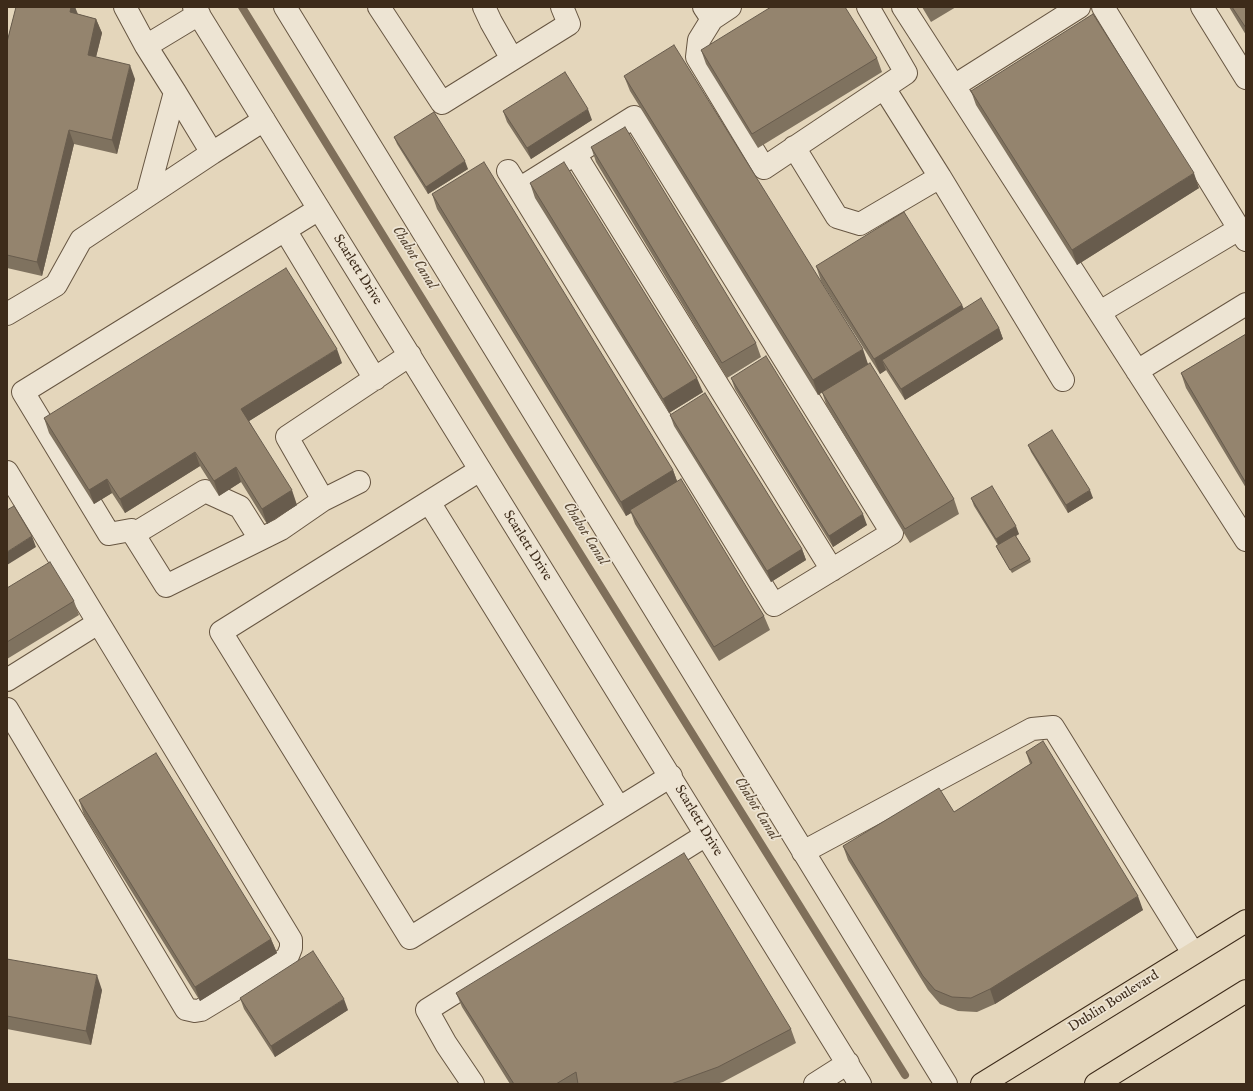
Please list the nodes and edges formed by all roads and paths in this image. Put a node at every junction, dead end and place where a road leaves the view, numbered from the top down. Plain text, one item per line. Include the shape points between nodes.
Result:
1 (125, 7) edge
2 (285, 7) edge
3 (379, 7) edge
4 (484, 7) edge
5 (562, 7) edge
6 (730, 7) edge
7 (868, 7) edge
8 (903, 7) edge
9 (1079, 7) edge
10 (1103, 7) edge
11 (1202, 7) edge
12 (197, 10) edge
13 (708, 13) edge
14 (146, 46) junction
15 (512, 59) junction
16 (1246, 78) edge
17 (954, 86) junction
18 (884, 88) junction
19 (175, 92) junction
20 (264, 120) junction
21 (794, 148) junction
22 (212, 153) junction
23 (575, 154) junction
24 (508, 171) dead end
25 (940, 177) junction
26 (519, 189) junction
27 (147, 196) junction
28 (319, 209) junction
29 (285, 230) junction
30 (1243, 235) edge
31 (1246, 304) edge
32 (1100, 312) junction
33 (7, 314) edge
34 (410, 355) junction
35 (1137, 371) junction
36 (375, 379) junction
37 (1063, 380) dead end
38 (480, 470) junction
39 (7, 472) edge
40 (359, 482) dead end
41 (323, 500) junction
42 (429, 502) junction
43 (134, 534) junction
44 (260, 539) junction
45 (1246, 540) edge
46 (832, 570) junction
47 (98, 623) junction
48 (7, 680) edge
49 (7, 709) edge
50 (671, 776) junction
51 (619, 808) junction
52 (706, 835) junction
53 (803, 852) junction
54 (1246, 921) edge
55 (1192, 954) junction
56 (1246, 991) edge
57 (848, 1063) junction
58 (473, 1084) edge
59 (815, 1084) edge
60 (860, 1084) edge
61 (946, 1084) edge
62 (982, 1084) edge
63 (1096, 1084) edge

1 - 14 street
2 - 53 street
3 - 15 street via 442,103
4 - 15 street
5 - 15 street via 569,24
6 - 13 street
7 - 18 street via 906,73
8 - 17 street
9 - 17 street
10 - 30 street
11 - 16 street
12 - 14 street
12 - 20 street, Scarlett Drive
13 - 21 street via 699,40 697,57 764,168
14 - 19 street
17 - 32 street
18 - 21 street
18 - 25 street
19 - 22 street
19 - 27 street
20 - 22 street
20 - 28 street, Scarlett Drive
21 - 25 street via 836,217 860,224
22 - 27 street
23 - 26 street
23 - 46 street
23 - 46 street via 634,117 892,533
24 - 26 street
25 - 37 street
26 - 46 street via 774,605
27 - 33 street via 81,240 56,285
28 - 29 street
28 - 34 street, Scarlett Drive
29 - 36 street
29 - 43 street via 24,392 109,534 131,530
30 - 32 street
31 - 35 street
32 - 35 street
34 - 36 street
34 - 38 street, Scarlett Drive
35 - 45 street
36 - 41 street via 287,437
38 - 42 street
38 - 50 street, Scarlett Drive
39 - 47 street
40 - 41 street
41 - 44 street
42 - 51 street
42 - 51 street via 221,632 410,938
43 - 44 street via 205,490 240,507
43 - 44 street via 166,586
47 - 48 street
47 - 49 street via 291,940 292,948 287,958 201,1010 186,1009
50 - 51 street
50 - 52 street, Scarlett Drive
52 - 57 street, Scarlett Drive
52 - 58 street via 427,1010
53 - 55 street via 1032,728 1053,727
53 - 61 street
54 - 55 main road, Dublin Boulevard
55 - 62 main road, Dublin Boulevard
56 - 63 main road
57 - 59 street
57 - 60 street, Scarlett Drive

